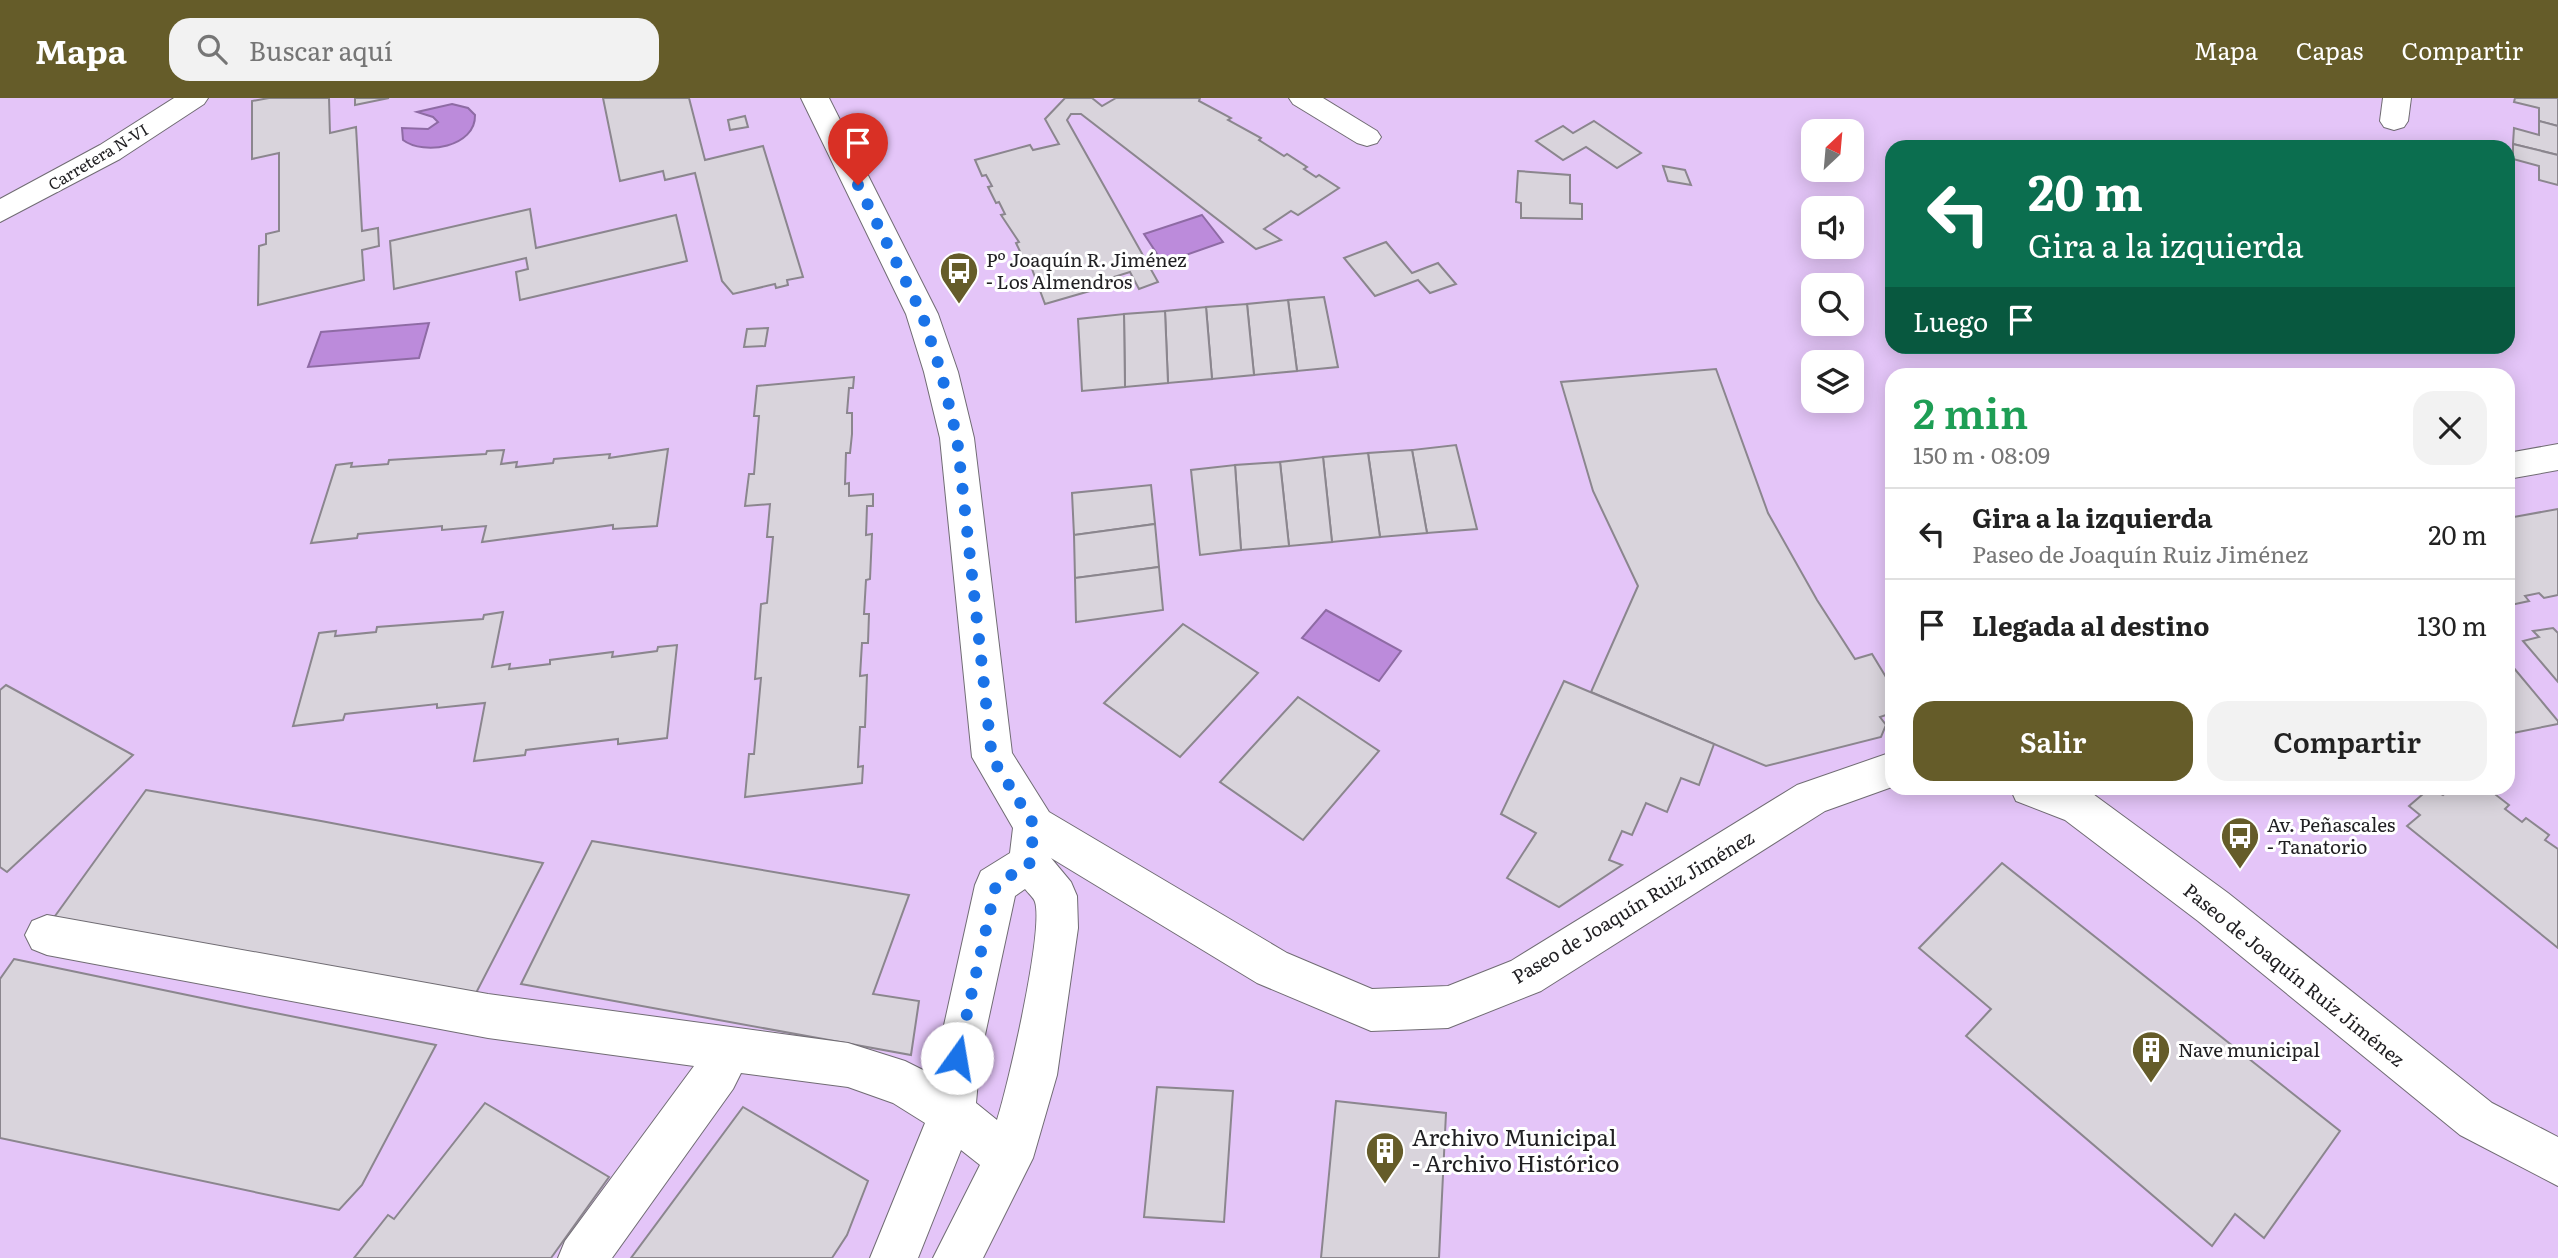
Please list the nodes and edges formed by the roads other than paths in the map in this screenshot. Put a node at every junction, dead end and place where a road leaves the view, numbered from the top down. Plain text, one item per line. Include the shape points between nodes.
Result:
1 (194, 98) edge
2 (815, 98) edge
3 (1303, 98) edge
4 (1367, 137) dead end
5 (0, 212) edge
6 (2558, 457) edge
7 (2515, 465) edge
8 (1885, 772) edge
9 (2048, 795) edge
10 (1032, 844) junction
11 (47, 935) dead end
12 (729, 1049) junction
13 (952, 1114) junction
14 (1009, 1158) junction
15 (2558, 1163) edge
16 (582, 1258) edge
17 (894, 1258) edge
18 (957, 1258) edge

1 - 5 street, Carretera N-VI via 110,152
2 - 10 street, Paseo de Joaquín Ruiz Jiménez via 922,314 941,372 957,438 992,758
3 - 4 street
6 - 7 street
8 - 10 street, Paseo de Joaquín Ruiz Jiménez via 1811,798 1526,976 1448,1007 1371,1010 1285,973
9 - 15 street, Paseo de Joaquín Ruiz Jiménez via 2079,807 2213,907 2476,1119
10 - 13 street via 996,885 957,1058
10 - 14 street, Paseo de Joaquín Ruiz Jiménez via 1056,896 1057,928 1034,1075
11 - 12 street via 488,1016
12 - 13 street via 848,1065 905,1084
12 - 16 street via 717,1073
13 - 14 street
13 - 17 street
14 - 18 street, Paseo de Joaquín Ruiz Jiménez

